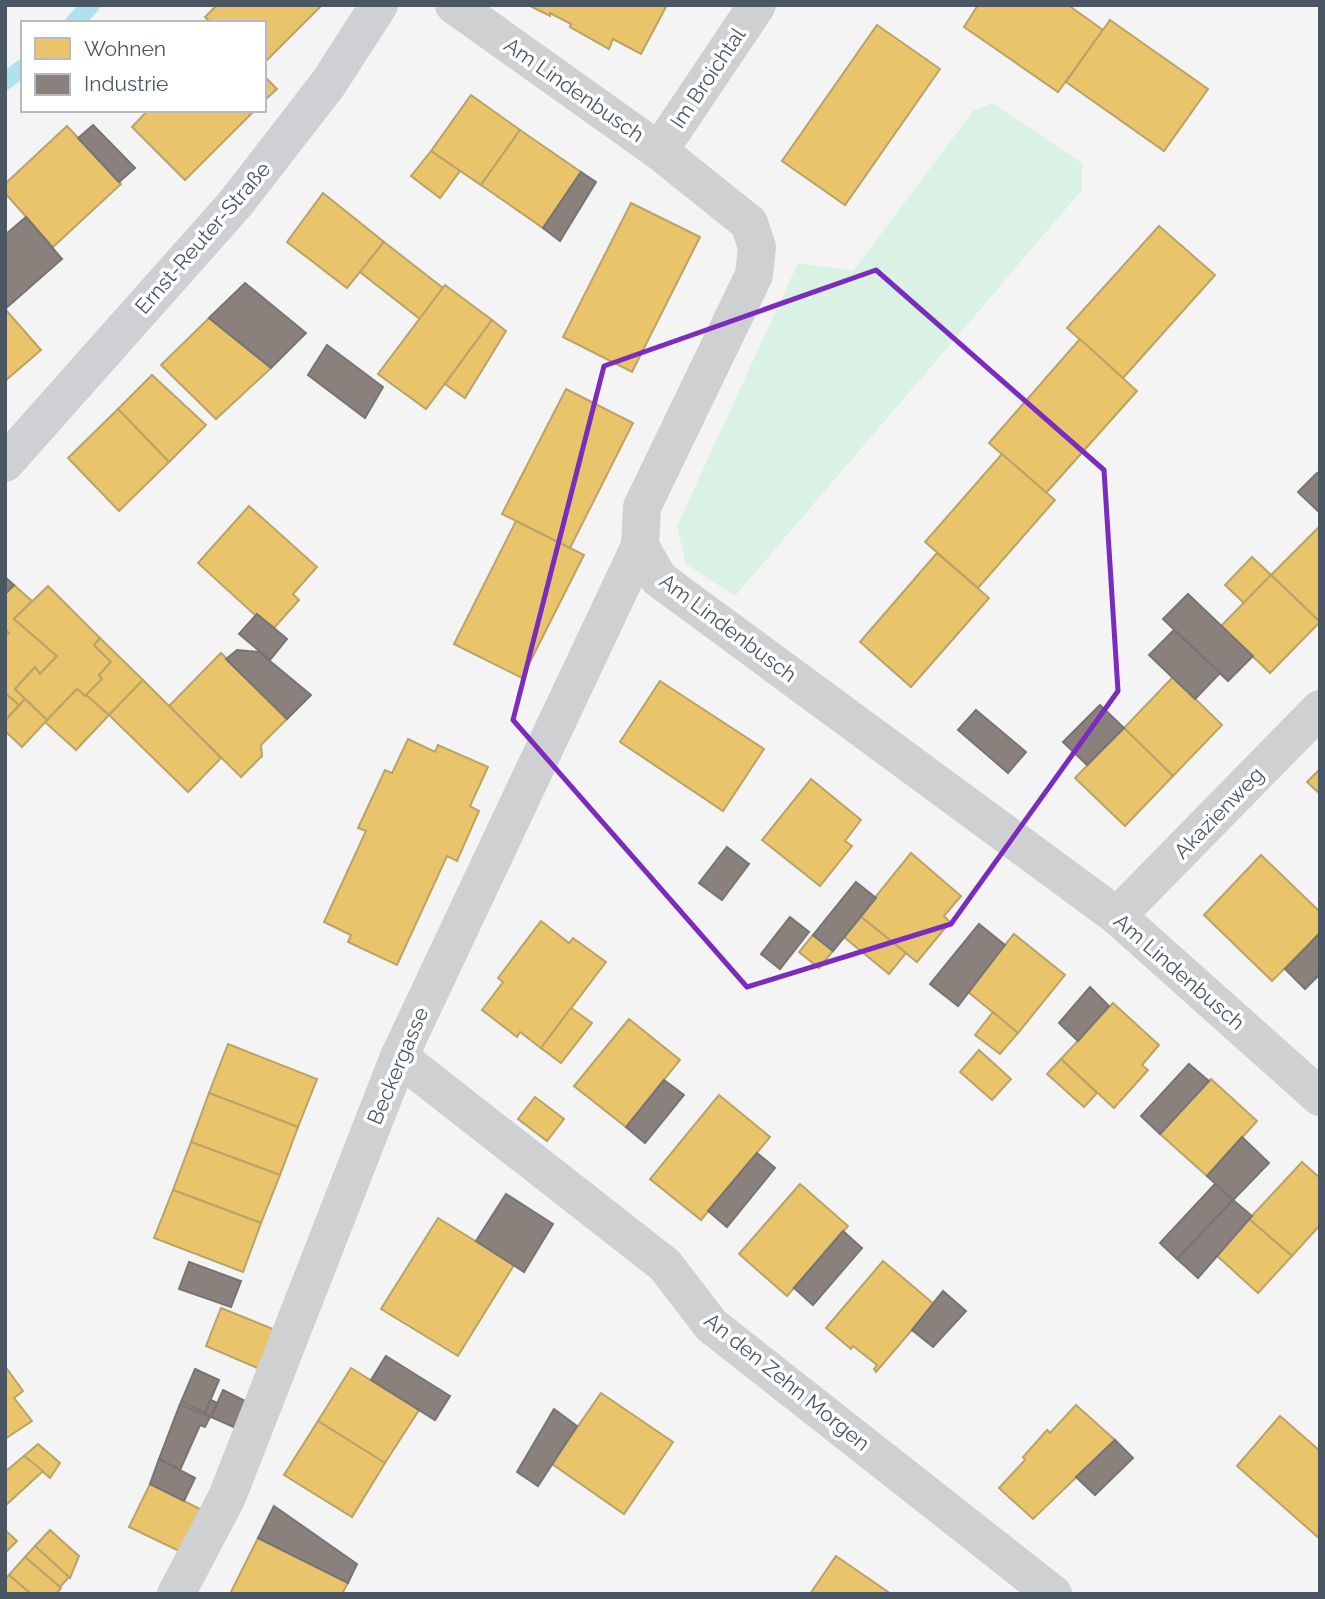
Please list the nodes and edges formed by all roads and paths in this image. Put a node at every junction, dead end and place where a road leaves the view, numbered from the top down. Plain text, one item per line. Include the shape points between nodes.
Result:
1 (379, 5) edge
2 (454, 5) edge
3 (757, 5) edge
4 (659, 151) junction
5 (7, 458) edge
6 (640, 546) junction
7 (1320, 709) edge
8 (1117, 916) junction
9 (399, 1057) junction
10 (1320, 1097) edge
11 (176, 1594) edge
12 (1053, 1594) edge

1 - 5 street, Ernst-Reuter-Straße via 328,84 235,204
2 - 4 street, Am Lindenbusch
3 - 4 street, Im Broichtal
4 - 6 street, Am Lindenbusch via 749,223 757,247 754,275 642,507
6 - 8 street, Am Lindenbusch via 659,579
6 - 9 street, Beckergasse
7 - 8 street, Akazienweg
8 - 10 street, Am Lindenbusch
9 - 11 street, Beckergasse via 227,1497
9 - 12 street, An den Zehn Morgen via 665,1265 711,1325

